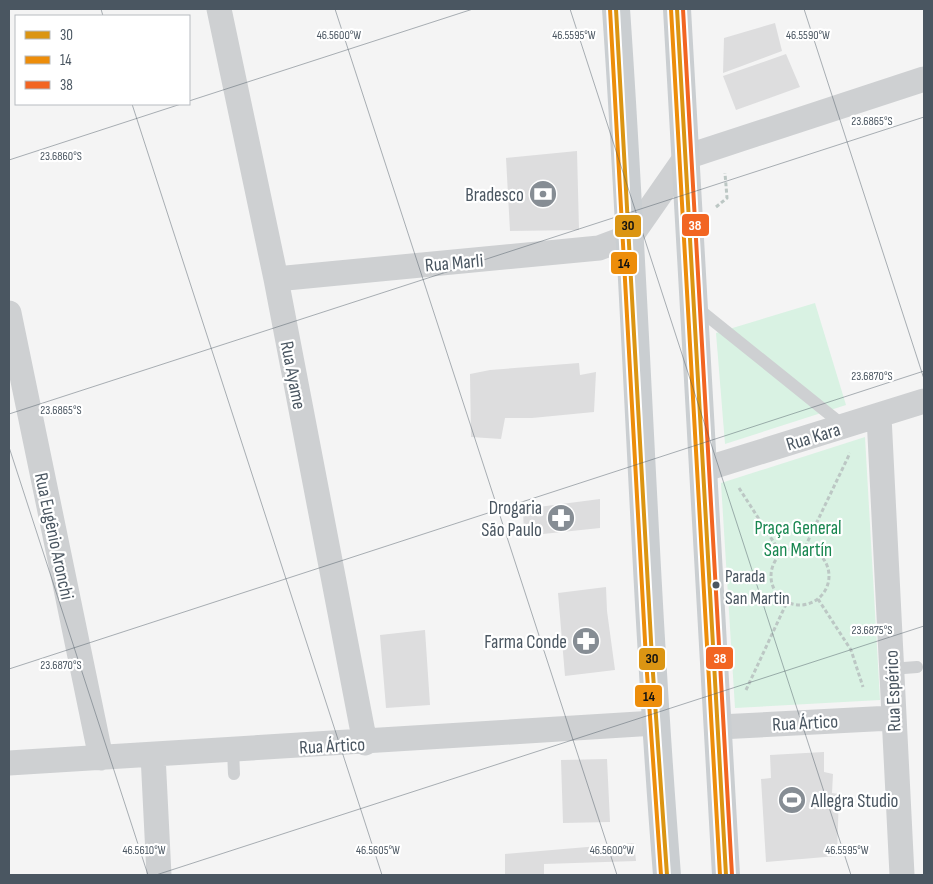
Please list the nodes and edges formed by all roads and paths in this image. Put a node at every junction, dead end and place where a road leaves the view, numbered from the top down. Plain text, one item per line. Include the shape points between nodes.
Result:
1 (219, 9) edge
2 (616, 9) edge
3 (677, 9) edge
4 (924, 79) edge
5 (686, 157) junction
6 (631, 236) junction
7 (276, 279) junction
8 (693, 304) junction
9 (9, 313) edge
10 (924, 401) edge
11 (863, 421) junction
12 (712, 467) junction
13 (806, 547) junction
14 (782, 554) junction
15 (818, 599) junction
16 (787, 602) junction
17 (917, 667) dead end
18 (891, 669) junction
19 (884, 718) junction
20 (655, 724) junction
21 (745, 726) junction
22 (719, 727) junction
23 (365, 743) junction
24 (153, 755) junction
25 (101, 758) junction
26 (9, 763) edge
27 (159, 875) edge
28 (667, 875) edge
29 (726, 875) edge
30 (902, 875) edge

1 - 7 street, Rua Ayame
2 - 6 main road
3 - 5 main road
4 - 5 street
5 - 6 street
5 - 8 main road
6 - 7 street, Rua Marli via 598,248
6 - 20 main road
7 - 23 street, Rua Ayame
8 - 11 lane
8 - 12 main road
9 - 25 street, Rua Eugênio Aronchi
10 - 11 street, Rua Kara
11 - 12 street, Rua Kara
11 - 13 path
11 - 18 street, Rua Espérico
12 - 14 path
12 - 22 main road
13 - 14 path via 789,548
13 - 15 path via 820,555 828,569 828,585
14 - 16 path via 776,559 771,575 775,591
15 - 16 path via 803,605
15 - 19 path via 851,650
16 - 21 path via 745,691
17 - 18 lane
18 - 19 street, Rua Espérico
19 - 21 street, Rua Ártico
19 - 30 street, Rua Espérico
20 - 23 street, Rua Ártico
20 - 28 main road
21 - 22 street, Rua Ártico
22 - 29 main road
23 - 24 street, Rua Ártico via 233,762
24 - 25 street, Rua Ártico
24 - 27 street
25 - 26 street, Rua Ártico

